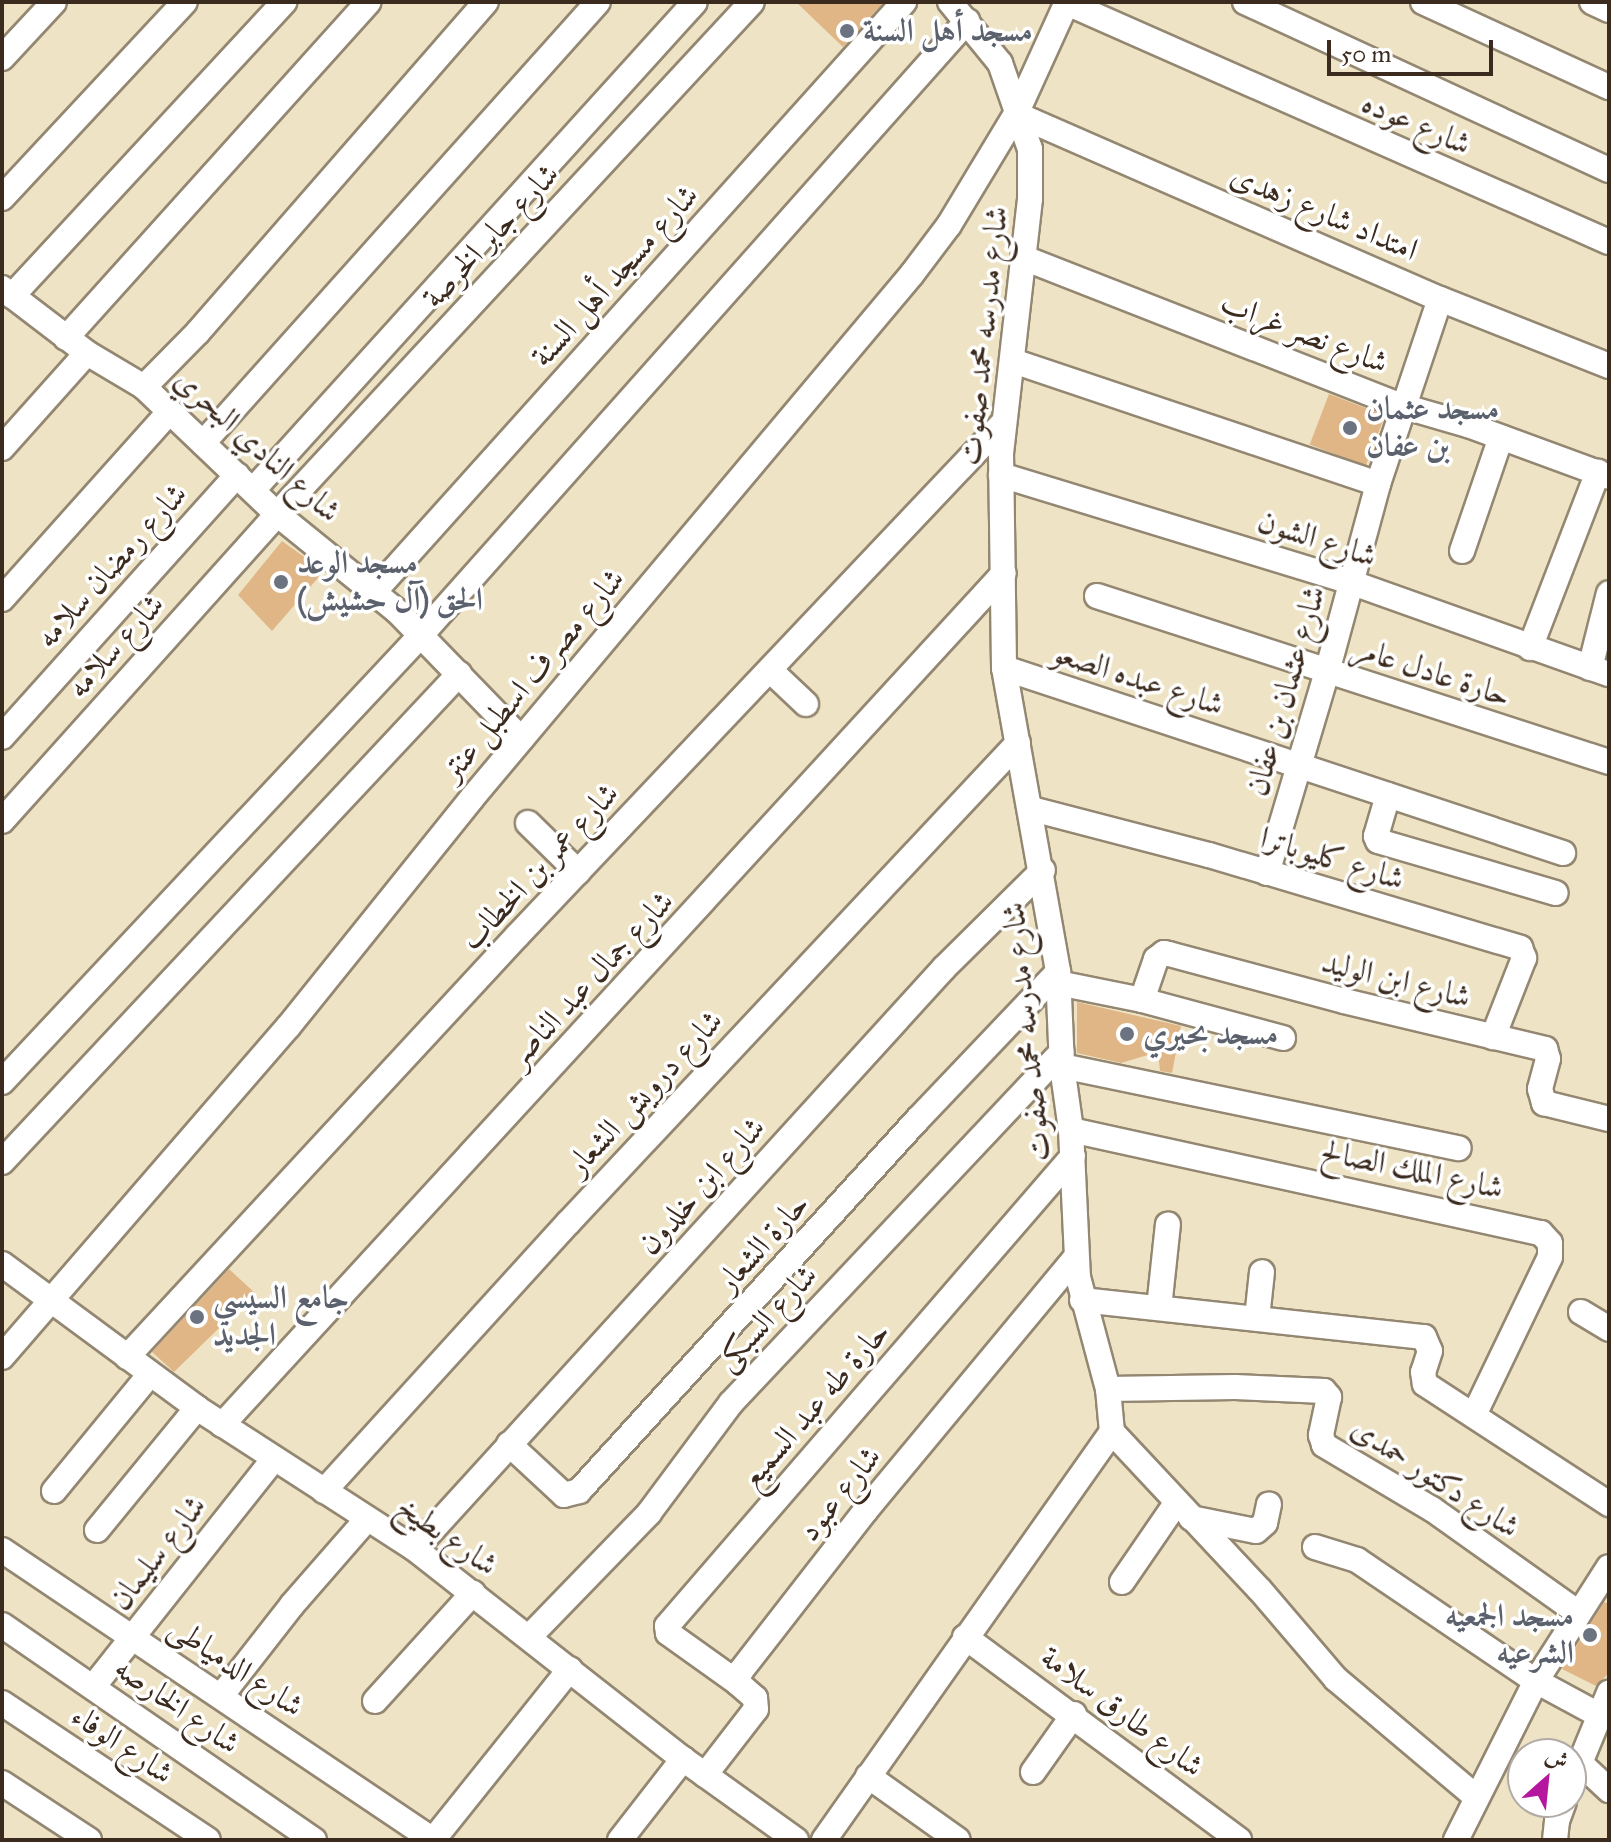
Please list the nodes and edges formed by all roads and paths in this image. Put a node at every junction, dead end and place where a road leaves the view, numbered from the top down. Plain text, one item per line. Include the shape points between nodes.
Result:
1 (54, 2) edge
2 (185, 2) edge
3 (284, 2) edge
4 (369, 2) edge
5 (486, 2) edge
6 (598, 2) edge
7 (695, 2) edge
8 (752, 2) edge
9 (904, 2) edge
10 (950, 2) edge
11 (1067, 2) edge
12 (1245, 2) edge
13 (1423, 2) edge
14 (1592, 2) edge
15 (1609, 10) edge
16 (967, 21) junction
17 (2, 58) edge
18 (1609, 87) edge
19 (1016, 114) junction
20 (1609, 170) edge
21 (2, 198) edge
22 (1609, 242) edge
23 (1024, 258) junction
24 (7, 292) edge
25 (1440, 299) junction
26 (66, 338) junction
27 (87, 353) junction
28 (1013, 361) junction
29 (1609, 366) edge
30 (144, 387) junction
31 (1402, 406) junction
32 (170, 411) junction
33 (1003, 423) junction
34 (1501, 437) junction
35 (203, 443) junction
36 (2, 448) edge
37 (1001, 475) junction
38 (1603, 475) edge
39 (245, 483) junction
40 (1378, 484) junction
41 (277, 514) junction
42 (1462, 551) dead end
43 (1004, 573) junction
44 (1350, 582) junction
45 (373, 593) junction
46 (1609, 593) edge
47 (1097, 596) dead end
48 (2, 599) edge
49 (421, 635) junction
50 (1530, 648) junction
51 (1004, 668) junction
52 (771, 671) junction
53 (1599, 671) edge
54 (1327, 672) junction
55 (459, 674) junction
56 (806, 704) dead end
57 (2, 737) edge
58 (521, 739) junction
59 (1018, 743) junction
60 (1609, 762) edge
61 (1299, 765) junction
62 (1388, 795) junction
63 (1032, 809) junction
64 (2, 821) edge
65 (528, 823) dead end
66 (1563, 853) dead end
67 (1043, 870) junction
68 (578, 872) junction
69 (1267, 873) junction
70 (1556, 893) dead end
71 (1058, 977) junction
72 (1142, 1000) junction
73 (1493, 1037) junction
74 (1283, 1038) dead end
75 (1062, 1059) junction
76 (2, 1082) edge
77 (1609, 1119) edge
78 (1071, 1130) junction
79 (1459, 1148) dead end
80 (1073, 1156) junction
81 (2, 1162) edge
82 (1168, 1224) dead end
83 (1076, 1257) junction
84 (2, 1264) edge
85 (1262, 1272) dead end
86 (51, 1298) junction
87 (1082, 1300) junction
88 (1159, 1308) junction
89 (1581, 1312) dead end
90 (1257, 1318) junction
91 (1609, 1329) edge
92 (2, 1357) edge
93 (127, 1357) junction
94 (150, 1374) junction
95 (1108, 1389) junction
96 (197, 1408) junction
97 (1474, 1415) junction
98 (222, 1425) junction
99 (1112, 1432) junction
100 (509, 1444) junction
101 (274, 1459) junction
102 (54, 1491) dead end
103 (324, 1491) junction
104 (1269, 1504) dead end
105 (1609, 1504) edge
106 (1184, 1510) junction
107 (367, 1519) junction
108 (97, 1530) dead end
109 (1315, 1547) dead end
110 (415, 1549) junction
111 (2, 1550) edge
112 (1609, 1567) edge
113 (1122, 1582) dead end
114 (473, 1593) junction
115 (1577, 1612) junction
116 (2, 1625) edge
117 (133, 1636) junction
118 (530, 1636) junction
119 (965, 1637) junction
120 (570, 1669) junction
121 (1536, 1681) junction
122 (738, 1683) junction
123 (93, 1687) junction
124 (221, 1696) junction
125 (375, 1701) dead end
126 (2, 1703) edge
127 (1604, 1704) edge
128 (1074, 1714) junction
129 (1587, 1746) edge
130 (683, 1759) junction
131 (1033, 1772) dead end
132 (705, 1775) junction
133 (868, 1776) junction
134 (1587, 1779) edge
135 (2, 1783) edge
136 (1609, 1790) edge
137 (1475, 1796) junction
138 (1558, 1818) edge
139 (89, 1840) edge
140 (208, 1840) edge
141 (314, 1840) edge
142 (433, 1840) edge
143 (620, 1840) edge
144 (796, 1840) edge
145 (824, 1840) edge
146 (958, 1840) edge
147 (1239, 1840) edge
148 (1456, 1840) edge
149 (1555, 1840) edge

1 - 17 street
2 - 21 street
3 - 24 street
4 - 26 street
5 - 30 street
6 - 35 street
7 - 39 street, شارع رمضان سلامه
8 - 41 street, شارع جابر الخرصة
9 - 45 street, شارع مسجد أهل السنة
10 - 16 street, شارع مدرسه محمد صفوت
11 - 19 street, شارع مصرف اسطبل عنتر
11 - 22 street, شارع عوده
12 - 20 street
13 - 18 street
14 - 15 street
16 - 19 street, شارع مدرسه محمد صفوت via 1000,63
16 - 49 street
19 - 23 street, شارع مدرسه محمد صفوت via 1030,149
19 - 25 street, امتداد شارع زهدى
19 - 58 street, شارع مصرف اسطبل عنتر via 949,225 912,274
23 - 28 street, شارع مدرسه محمد صفوت
23 - 31 street, شارع نصر غراب
24 - 26 street, شارع النادي البحري
25 - 29 street, امتداد شارع زهدى
25 - 31 street, شارع عثمان بن عفان
26 - 27 street, شارع النادي البحري
27 - 30 street, شارع النادي البحري
27 - 36 street
28 - 33 street, شارع مدرسه محمد صفوت
28 - 40 street
30 - 32 street, شارع النادي البحري
31 - 34 street, شارع نصر غراب
31 - 40 street, شارع عثمان بن عفان
32 - 35 street, شارع النادي البحري
32 - 48 street
33 - 37 street, شارع مدرسه محمد صفوت
33 - 52 street, شارع عمر بن الخطاب
34 - 38 street, شارع نصر غراب
34 - 42 street
35 - 39 street, شارع النادي البحري
37 - 43 street, شارع مدرسه محمد صفوت
37 - 44 street, شارع الشون
38 - 50 street
39 - 41 street, شارع النادي البحري
39 - 57 street, شارع رمضان سلامه
40 - 44 street, شارع عثمان بن عفان
41 - 45 street, شارع النادي البحري
41 - 64 street, شارع سلامه
43 - 51 street, شارع مدرسه محمد صفوت
43 - 98 street, شارع جمال عبد الناصر
44 - 50 street, شارع الشون
44 - 54 street, شارع عثمان بن عفان
45 - 49 street, شارع النادي البحري
46 - 53 street
47 - 54 street, حارة عادل عامر
49 - 55 street, شارع النادي البحري
49 - 76 street
50 - 53 street, شارع الشون
51 - 59 street, شارع مدرسه محمد صفوت
51 - 61 street, شارع عبده الصعو
52 - 56 street
52 - 68 street, شارع عمر بن الخطاب
54 - 60 street, حارة عادل عامر
54 - 61 street, شارع عثمان بن عفان
55 - 58 street, شارع النادي البحري
55 - 81 street
58 - 86 street, شارع مصرف اسطبل عنتر via 288,1027
59 - 63 street, شارع مدرسه محمد صفوت
59 - 103 street, شارع درويش الشعار
61 - 62 street, شارع عبده الصعو
61 - 69 street, شارع عثمان بن عفان
62 - 66 street, شارع عبده الصعو
62 - 70 street via 1378,841
63 - 67 street, شارع مدرسه محمد صفوت
63 - 69 street, شارع كليوباترا
65 - 68 street
67 - 71 street, شارع مدرسه محمد صفوت
67 - 100 street, شارع ابن خلدون via 944,968
68 - 93 street, شارع عمر بن الخطاب
69 - 73 street, شارع كليوباترا via 1520,948 1524,958
71 - 72 street
71 - 75 street, شارع مدرسه محمد صفوت
71 - 100 street, حارة الشعار via 579,1491 564,1495
72 - 73 street, شارع ابن الوليد via 1156,959 1164,953
72 - 74 street
73 - 77 street, شارع ابن الوليد via 1548,1051 1540,1089 1544,1103
75 - 78 street, شارع مدرسه محمد صفوت
75 - 79 street
75 - 118 street, شارع السبكى via 731,1403 649,1513
78 - 80 street, شارع مدرسه محمد صفوت
78 - 97 street, شارع الملك الصالح via 1541,1233 1550,1243 1550,1257
80 - 83 street, شارع مدرسه محمد صفوت
80 - 122 street, حارة طه عبد السميع via 667,1626 668,1633
82 - 88 street
83 - 87 street, شارع مدرسه محمد صفوت
83 - 122 street, شارع عبود via 866,1510 740,1672
84 - 86 street, شارع بطيخ
85 - 90 street
86 - 92 street, شارع مصرف اسطبل عنتر
86 - 93 street, شارع بطيخ
87 - 88 street
87 - 95 street, شارع مدرسه محمد صفوت
88 - 90 street
89 - 91 street
90 - 97 street via 1424,1337 1430,1351 1425,1384
93 - 94 street, شارع بطيخ
94 - 96 street, شارع بطيخ
94 - 102 street
95 - 99 street, شارع مدرسه محمد صفوت
95 - 115 street, شارع دكتور حمدى via 1324,1391 1329,1397 1321,1435 1324,1445 1432,1509
96 - 98 street, شارع بطيخ
96 - 108 street
97 - 105 street
98 - 101 street, شارع بطيخ
99 - 106 street
99 - 119 street
100 - 110 street, شارع ابن خلدون
101 - 103 street, شارع بطيخ
101 - 117 street, شارع سليمان
103 - 107 street, شارع بطيخ
104 - 106 street via 1265,1523 1256,1531
106 - 113 street
106 - 137 street via 1336,1679
107 - 110 street, شارع بطيخ
107 - 124 street
109 - 121 street via 1367,1566
110 - 114 street, شارع بطيخ
111 - 117 street, شارع الدمياطى
112 - 115 street
114 - 118 street, شارع بطيخ
114 - 125 street
115 - 121 street
116 - 123 street, شارع الخارصه
117 - 123 street, شارع سليمان
117 - 124 street, شارع الدمياطى
118 - 120 street, شارع بطيخ
119 - 128 street, شارع طارق سلامة
119 - 133 street
120 - 130 street, شارع بطيخ
120 - 142 street
121 - 127 street
121 - 137 street
122 - 132 street via 755,1698 756,1709
123 - 141 street, شارع الخارصه
124 - 142 street, شارع الدمياطى
126 - 140 street, شارع الوفاء
127 - 129 street
128 - 131 street
128 - 147 street, شارع طارق سلامة
130 - 132 street, شارع بطيخ
130 - 143 street
132 - 144 street, شارع بطيخ
133 - 145 street
133 - 146 street
134 - 136 street
135 - 139 street
137 - 148 street
138 - 149 street

